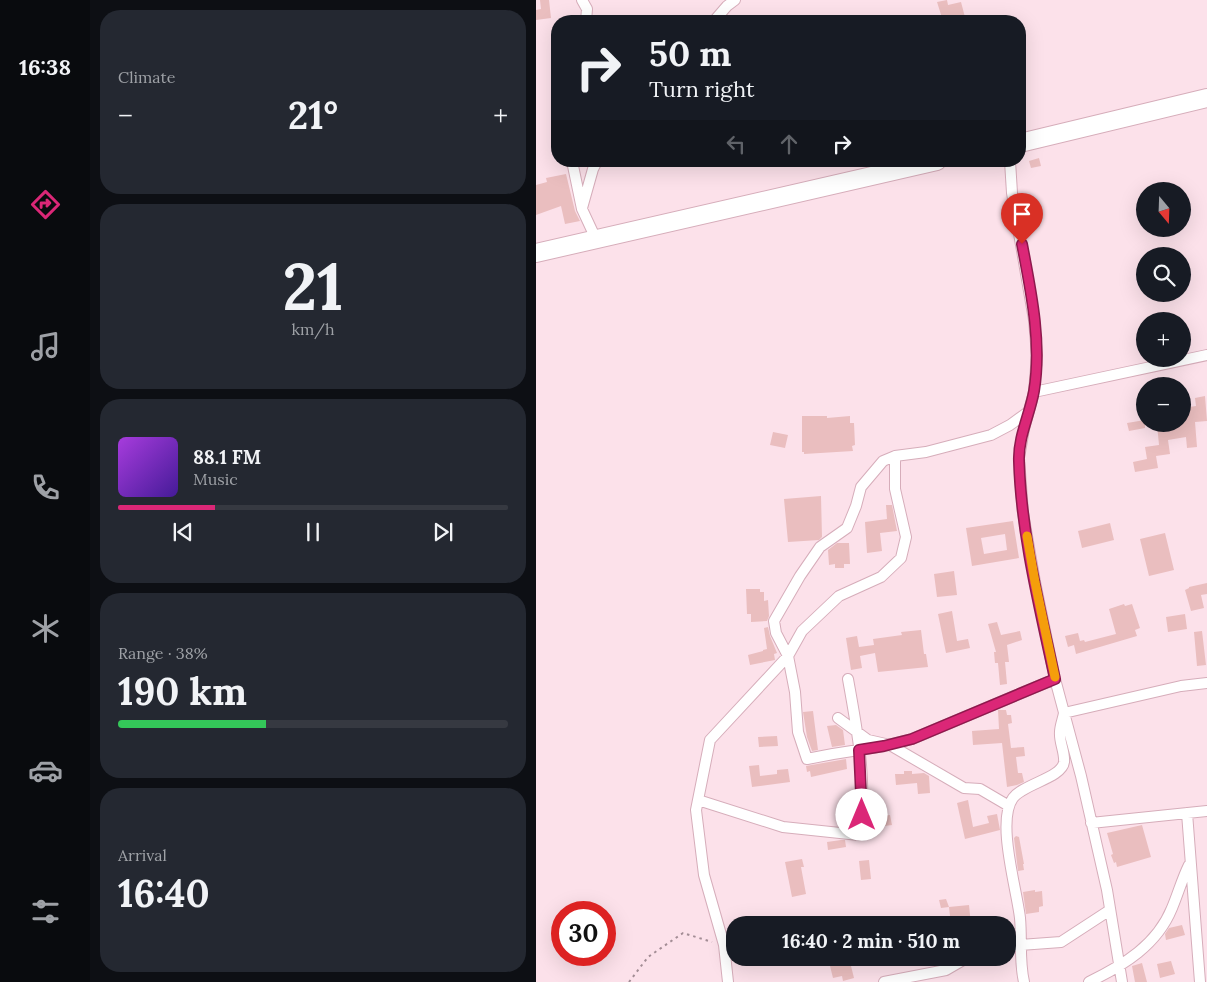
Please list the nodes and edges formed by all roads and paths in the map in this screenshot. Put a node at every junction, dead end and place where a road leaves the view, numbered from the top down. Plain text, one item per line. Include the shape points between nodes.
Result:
1 (582, 0) edge
2 (735, 0) edge
3 (586, 15) edge
4 (719, 15) edge
5 (1207, 98) edge
6 (1026, 142) edge
7 (573, 167) edge
8 (594, 167) edge
9 (911, 167) edge
10 (1010, 167) edge
11 (582, 209) junction
12 (596, 239) junction
13 (536, 253) edge
14 (1207, 355) edge
15 (1034, 392) junction
16 (1028, 412) junction
17 (895, 456) junction
18 (788, 656) junction
19 (848, 679) dead end
20 (1055, 679) junction
21 (1207, 683) edge
22 (1064, 713) junction
23 (838, 718) dead end
24 (857, 732) junction
25 (890, 744) junction
26 (859, 750) junction
27 (698, 800) junction
28 (1009, 806) junction
29 (1207, 811) edge
30 (1186, 813) junction
31 (1091, 822) junction
32 (1190, 864) junction
33 (1110, 910) junction
34 (724, 945) junction
35 (1020, 945) junction
36 (1016, 946) edge
37 (1119, 965) junction
38 (953, 966) edge
39 (628, 982) edge
40 (728, 982) edge
41 (884, 982) edge
42 (1024, 982) edge
43 (1089, 982) edge
44 (1122, 982) edge
45 (1200, 982) edge

1 - 3 street
2 - 4 street
5 - 6 highway
7 - 11 street
8 - 11 street
9 - 12 highway
10 - 15 street via 1034,320 1037,355
11 - 12 street
12 - 13 highway
14 - 15 street
15 - 16 street
16 - 17 street via 991,435 926,452
16 - 20 street via 1019,458 1020,482 1035,582
17 - 18 street via 883,461 861,487 847,528 820,547 779,611 774,621 776,633
17 - 18 street via 895,489 906,537 901,558 881,577 839,596 802,631
18 - 26 street via 798,732 807,759
18 - 27 street via 710,740
19 - 24 street
20 - 22 street
20 - 25 street via 912,739
21 - 22 street via 1180,686
22 - 28 street via 1060,732 1064,763 1060,771 1013,797
22 - 31 street
23 - 24 street
24 - 25 street via 868,740
24 - 26 street
25 - 26 street
25 - 28 street via 964,788 980,789
26 - 27 street via 862,815 859,835 783,827
27 - 34 street via 696,810 704,875
28 - 35 street via 1008,858 1020,917
29 - 30 street
30 - 31 street
30 - 32 street
31 - 33 street
32 - 37 street via 1160,930 1142,950
32 - 45 street
33 - 35 street via 1061,942
33 - 37 street
34 - 39 path via 683,933 648,957
34 - 40 street
35 - 36 street
35 - 42 street
37 - 43 street
37 - 44 street
38 - 41 street

